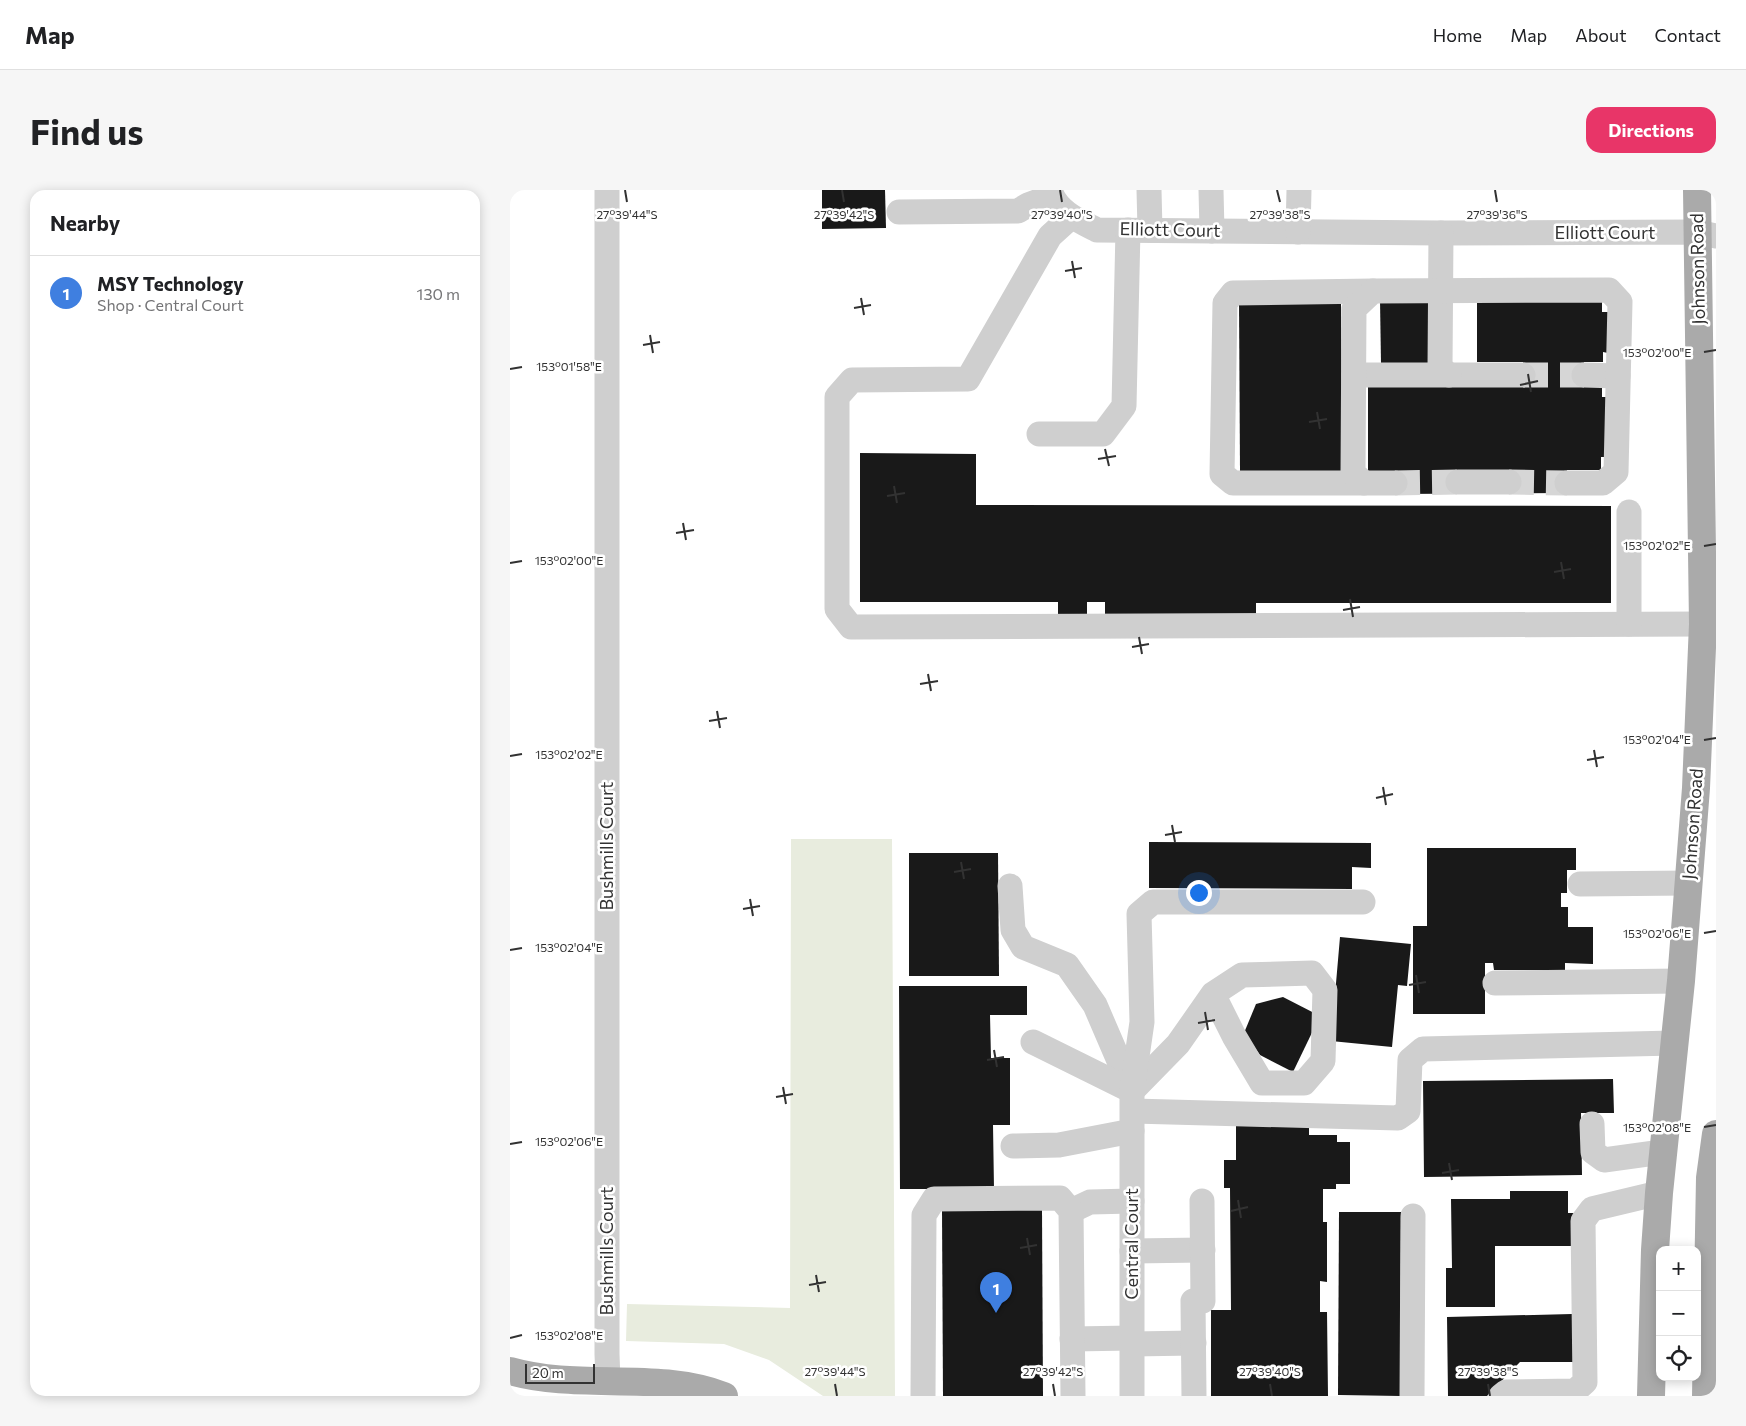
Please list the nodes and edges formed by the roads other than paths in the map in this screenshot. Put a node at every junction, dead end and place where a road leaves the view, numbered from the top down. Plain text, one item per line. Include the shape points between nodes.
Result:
1 (607, 190) edge
2 (1149, 190) edge
3 (1211, 190) edge
4 (1299, 190) edge
5 (1697, 190) edge
6 (1051, 193) edge
7 (898, 212) dead end
8 (1070, 217) junction
9 (1139, 230) junction
10 (1212, 231) junction
11 (1710, 231) edge
12 (1298, 232) junction
13 (1441, 233) junction
14 (1441, 290) junction
15 (1373, 292) junction
16 (1354, 375) junction
17 (1449, 375) junction
18 (1523, 375) tunnel mouth
19 (1584, 375) tunnel mouth
20 (1618, 376) junction
21 (1039, 434) dead end
22 (1458, 482) tunnel mouth
23 (1509, 482) tunnel mouth
24 (1364, 483) junction
25 (1395, 483) tunnel mouth
26 (1567, 483) tunnel mouth
27 (1629, 512) dead end
28 (1629, 624) junction
29 (1704, 624) junction
30 (1688, 883) junction
31 (1580, 884) dead end
32 (1010, 886) dead end
33 (1363, 902) dead end
34 (1681, 981) junction
35 (1495, 983) dead end
36 (1213, 994) junction
37 (1033, 1042) dead end
38 (1674, 1043) junction
39 (1132, 1111) junction
40 (1592, 1124) dead end
41 (1716, 1134) edge
42 (1013, 1146) dead end
43 (1662, 1152) junction
44 (1659, 1193) junction
45 (1132, 1201) junction
46 (1202, 1201) dead end
47 (1071, 1211) junction
48 (1413, 1216) dead end
49 (1203, 1250) junction
50 (1132, 1251) junction
51 (1712, 1297) edge
52 (1072, 1340) junction
53 (1132, 1341) junction
54 (1194, 1343) junction
55 (510, 1371) edge
56 (608, 1389) edge
57 (724, 1396) edge
58 (923, 1396) edge
59 (1073, 1396) edge
60 (1132, 1396) edge
61 (1194, 1396) edge
62 (1412, 1396) edge
63 (1501, 1396) edge
64 (1651, 1396) edge
65 (1706, 1396) edge

1 - 56 street, Bushmills Court
2 - 9 street
3 - 10 street
4 - 12 street
5 - 11 main road, Johnson Road
6 - 7 street via 1018,211
6 - 8 street, Elliott Court
8 - 9 street, Elliott Court via 1098,230
8 - 28 street via 1050,236 968,379 852,380 837,396 837,610 851,627
9 - 10 street, Elliott Court
9 - 21 street via 1124,406 1103,434
10 - 12 street, Elliott Court
11 - 13 street, Elliott Court
11 - 29 main road, Johnson Road
12 - 13 street, Elliott Court
13 - 14 street
14 - 15 street
14 - 17 street via 1440,367
14 - 20 street via 1609,290 1620,302
15 - 16 street via 1354,309
15 - 24 street via 1234,293 1225,303 1222,474 1233,483
16 - 17 street
16 - 24 street via 1353,473
17 - 18 street
19 - 20 street
20 - 26 street via 1616,472 1604,483
22 - 23 street
24 - 25 street
27 - 28 street
28 - 29 street
29 - 30 main road, Johnson Road
30 - 31 street
30 - 34 main road, Johnson Road
32 - 39 street via 1013,930 1023,947 1067,965 1095,1005
33 - 39 street, Central Court via 1153,902 1139,914 1142,1022
34 - 35 street
34 - 38 main road, Johnson Road
36 - 36 street via 1242,976 1312,972 1326,990 1323,1061 1304,1083 1262,1083
36 - 39 street
37 - 39 street
38 - 39 street via 1423,1049 1410,1060 1408,1112 1398,1118
38 - 43 main road, Johnson Road
39 - 42 street via 1059,1145
39 - 45 street, Central Court
40 - 43 street via 1593,1152 1604,1160
41 - 51 main road via 1710,1178
43 - 44 main road, Johnson Road
44 - 63 street via 1592,1209 1583,1221 1585,1382 1575,1391 1506,1392
44 - 64 main road, Johnson Road
45 - 47 street via 1090,1202
45 - 50 street, Central Court
46 - 49 street
47 - 52 street
47 - 58 street via 1060,1198 934,1200 924,1215
48 - 62 street
49 - 50 street
49 - 54 street via 1203,1301 1193,1301
50 - 53 street, Central Court
51 - 65 main road
52 - 53 street
52 - 59 street
53 - 54 street
53 - 60 street, Central Court
54 - 61 street
55 - 56 main road
56 - 57 main road via 656,1382 689,1386

